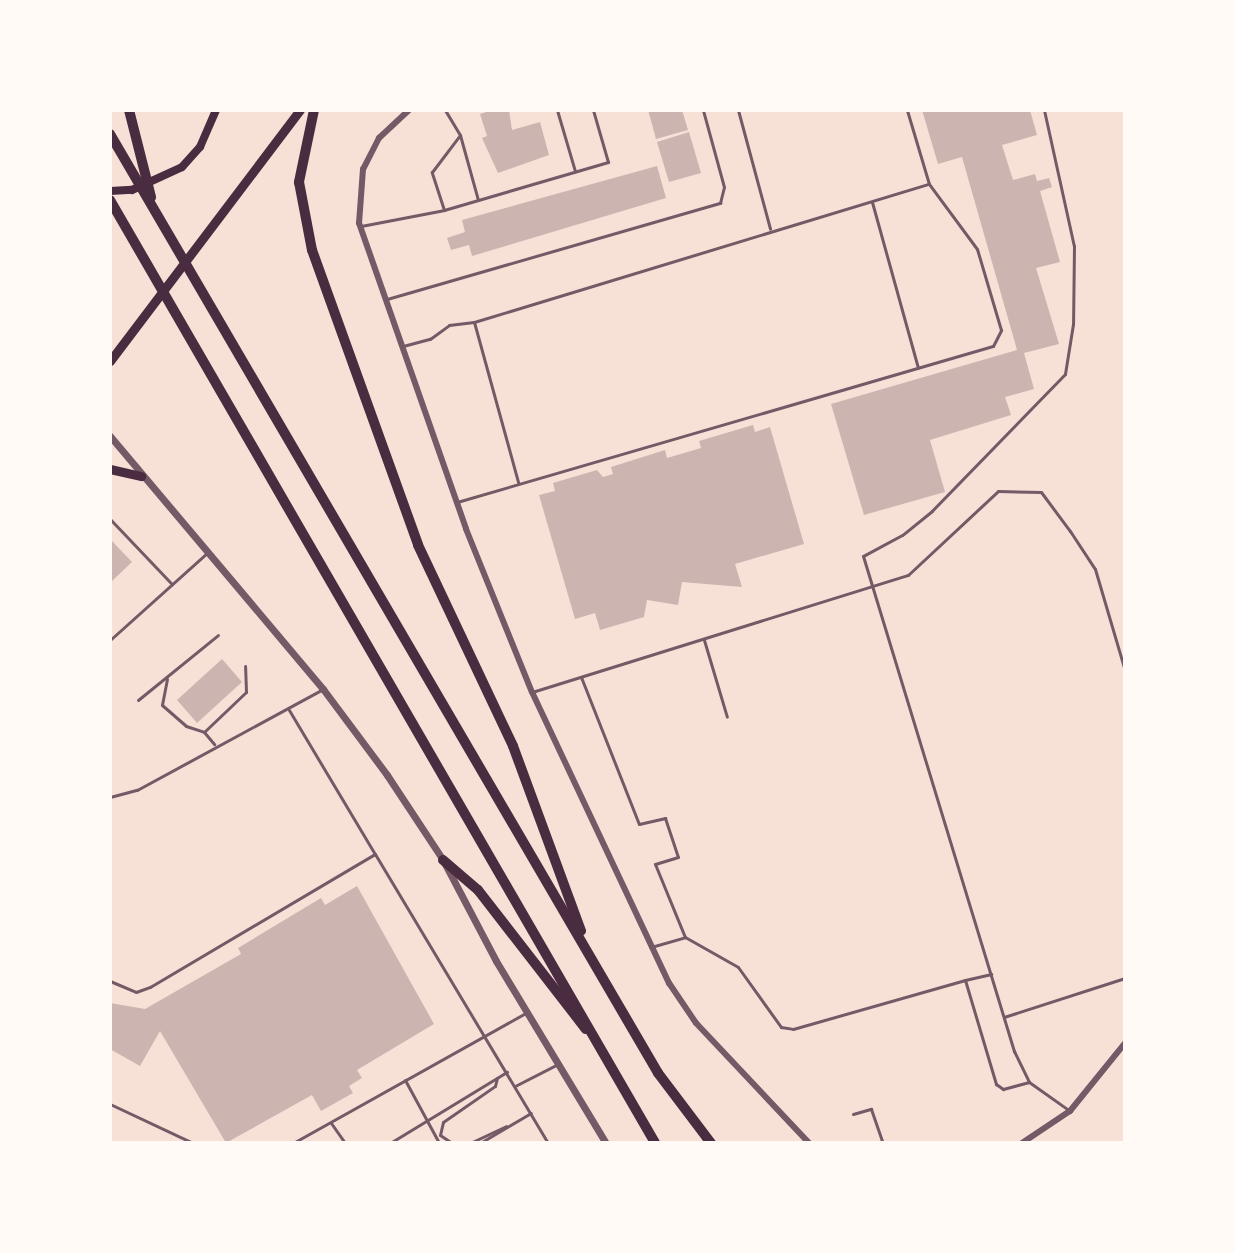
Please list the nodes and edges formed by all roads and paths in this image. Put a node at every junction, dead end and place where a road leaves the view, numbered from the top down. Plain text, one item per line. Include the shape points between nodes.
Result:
1 (129, 110) edge
2 (216, 110) edge
3 (300, 110) edge
4 (314, 110) edge
5 (409, 110) edge
6 (445, 110) edge
7 (557, 110) edge
8 (593, 110) edge
9 (703, 110) edge
10 (738, 110) edge
11 (907, 110) edge
12 (1044, 110) edge
13 (110, 134) edge
14 (460, 135) junction
15 (575, 171) junction
16 (929, 184) junction
17 (110, 191) edge
18 (110, 200) edge
19 (478, 200) junction
20 (872, 202) junction
21 (444, 210) junction
22 (155, 211) junction
23 (360, 227) junction
24 (770, 229) junction
25 (383, 300) junction
26 (474, 322) junction
27 (400, 347) junction
28 (110, 361) edge
29 (918, 368) junction
30 (110, 436) edge
31 (110, 469) edge
32 (141, 476) junction
33 (518, 482) junction
34 (456, 502) junction
35 (110, 519) edge
36 (207, 553) junction
37 (172, 584) junction
38 (869, 589) junction
39 (218, 635) dead end
40 (110, 640) edge
41 (704, 640) junction
42 (245, 666) dead end
43 (1125, 671) edge
44 (581, 677) junction
45 (167, 679) junction
46 (323, 689) junction
47 (532, 692) junction
48 (138, 700) dead end
49 (288, 708) junction
50 (727, 717) dead end
51 (204, 732) junction
52 (215, 745) junction
53 (110, 797) edge
54 (375, 854) junction
55 (443, 860) junction
56 (685, 937) junction
57 (651, 947) junction
58 (590, 955) junction
59 (991, 974) junction
60 (1125, 978) edge
61 (965, 980) junction
62 (110, 981) edge
63 (527, 1012) junction
64 (1004, 1017) junction
65 (486, 1036) junction
66 (1125, 1043) edge
67 (604, 1052) junction
68 (559, 1064) junction
69 (507, 1072) junction
70 (497, 1078) junction
71 (405, 1080) junction
72 (1029, 1082) junction
73 (515, 1086) junction
74 (110, 1104) edge
75 (1070, 1111) junction
76 (531, 1113) junction
77 (853, 1114) dead end
78 (427, 1120) junction
79 (331, 1122) junction
80 (509, 1126) junction
81 (193, 1143) edge
82 (293, 1143) edge
83 (345, 1143) edge
84 (390, 1143) edge
85 (439, 1143) edge
86 (452, 1143) edge
87 (470, 1143) edge
88 (480, 1143) edge
89 (548, 1143) edge
90 (606, 1143) edge
91 (655, 1143) edge
92 (711, 1143) edge
93 (809, 1143) edge
94 (883, 1143) edge
95 (1022, 1143) edge

1 - 22 highway
2 - 17 main road via 200,147 182,167 132,190
3 - 28 main road
4 - 58 highway via 299,182 312,250 403,508 513,746
5 - 23 street via 379,138 363,169 357,194
6 - 14 lane
7 - 15 lane
8 - 15 lane via 608,162
9 - 25 lane via 724,187 720,203
10 - 24 lane
11 - 16 lane
12 - 38 lane via 1074,246 1073,324 1065,374 932,511 863,556
13 - 22 highway
14 - 19 lane
14 - 21 lane via 432,172
15 - 19 lane
16 - 20 lane
16 - 29 lane via 977,249 1001,330 993,346
18 - 67 highway
19 - 21 lane
20 - 24 lane
20 - 29 lane
21 - 23 lane
22 - 58 highway
23 - 25 street
24 - 26 lane
25 - 27 street
26 - 27 lane via 449,325 430,339
26 - 33 lane
27 - 34 street
29 - 33 lane
30 - 32 street
31 - 32 main road
32 - 36 street
33 - 34 lane
34 - 47 street
35 - 37 lane
36 - 37 lane
36 - 46 street
37 - 40 lane
38 - 41 lane
38 - 43 lane via 908,575 998,491 1041,492 1095,569
38 - 59 lane
39 - 45 lane
41 - 44 lane
41 - 50 lane
42 - 51 lane via 246,692
44 - 47 lane
44 - 56 lane via 639,824 665,818 678,857 655,864
45 - 48 lane
45 - 51 lane via 162,705 186,726
46 - 49 lane
46 - 55 street
47 - 57 street
49 - 52 lane
49 - 54 lane
51 - 52 lane
52 - 53 lane via 130,793
54 - 62 lane via 150,987 136,992
54 - 65 lane
55 - 63 street
55 - 67 highway via 478,890
56 - 57 lane
56 - 61 lane via 738,967 781,1027 793,1029
57 - 93 street via 696,1023
58 - 92 highway via 658,1073
59 - 61 lane
59 - 64 lane
60 - 64 lane
61 - 72 lane via 996,1084 1003,1089
63 - 65 lane
63 - 68 street
64 - 72 lane
65 - 69 lane
65 - 71 lane
66 - 75 street
67 - 91 highway
68 - 73 lane
68 - 90 street
69 - 70 lane
69 - 73 lane
70 - 78 lane
70 - 86 lane via 495,1086 443,1122 440,1135
71 - 78 lane
71 - 79 lane
72 - 75 lane
73 - 76 lane
74 - 81 lane
75 - 95 street
76 - 80 lane
76 - 89 lane
77 - 94 lane via 871,1109
78 - 84 lane
78 - 85 lane
79 - 82 lane
79 - 83 lane
80 - 87 lane
80 - 88 lane

